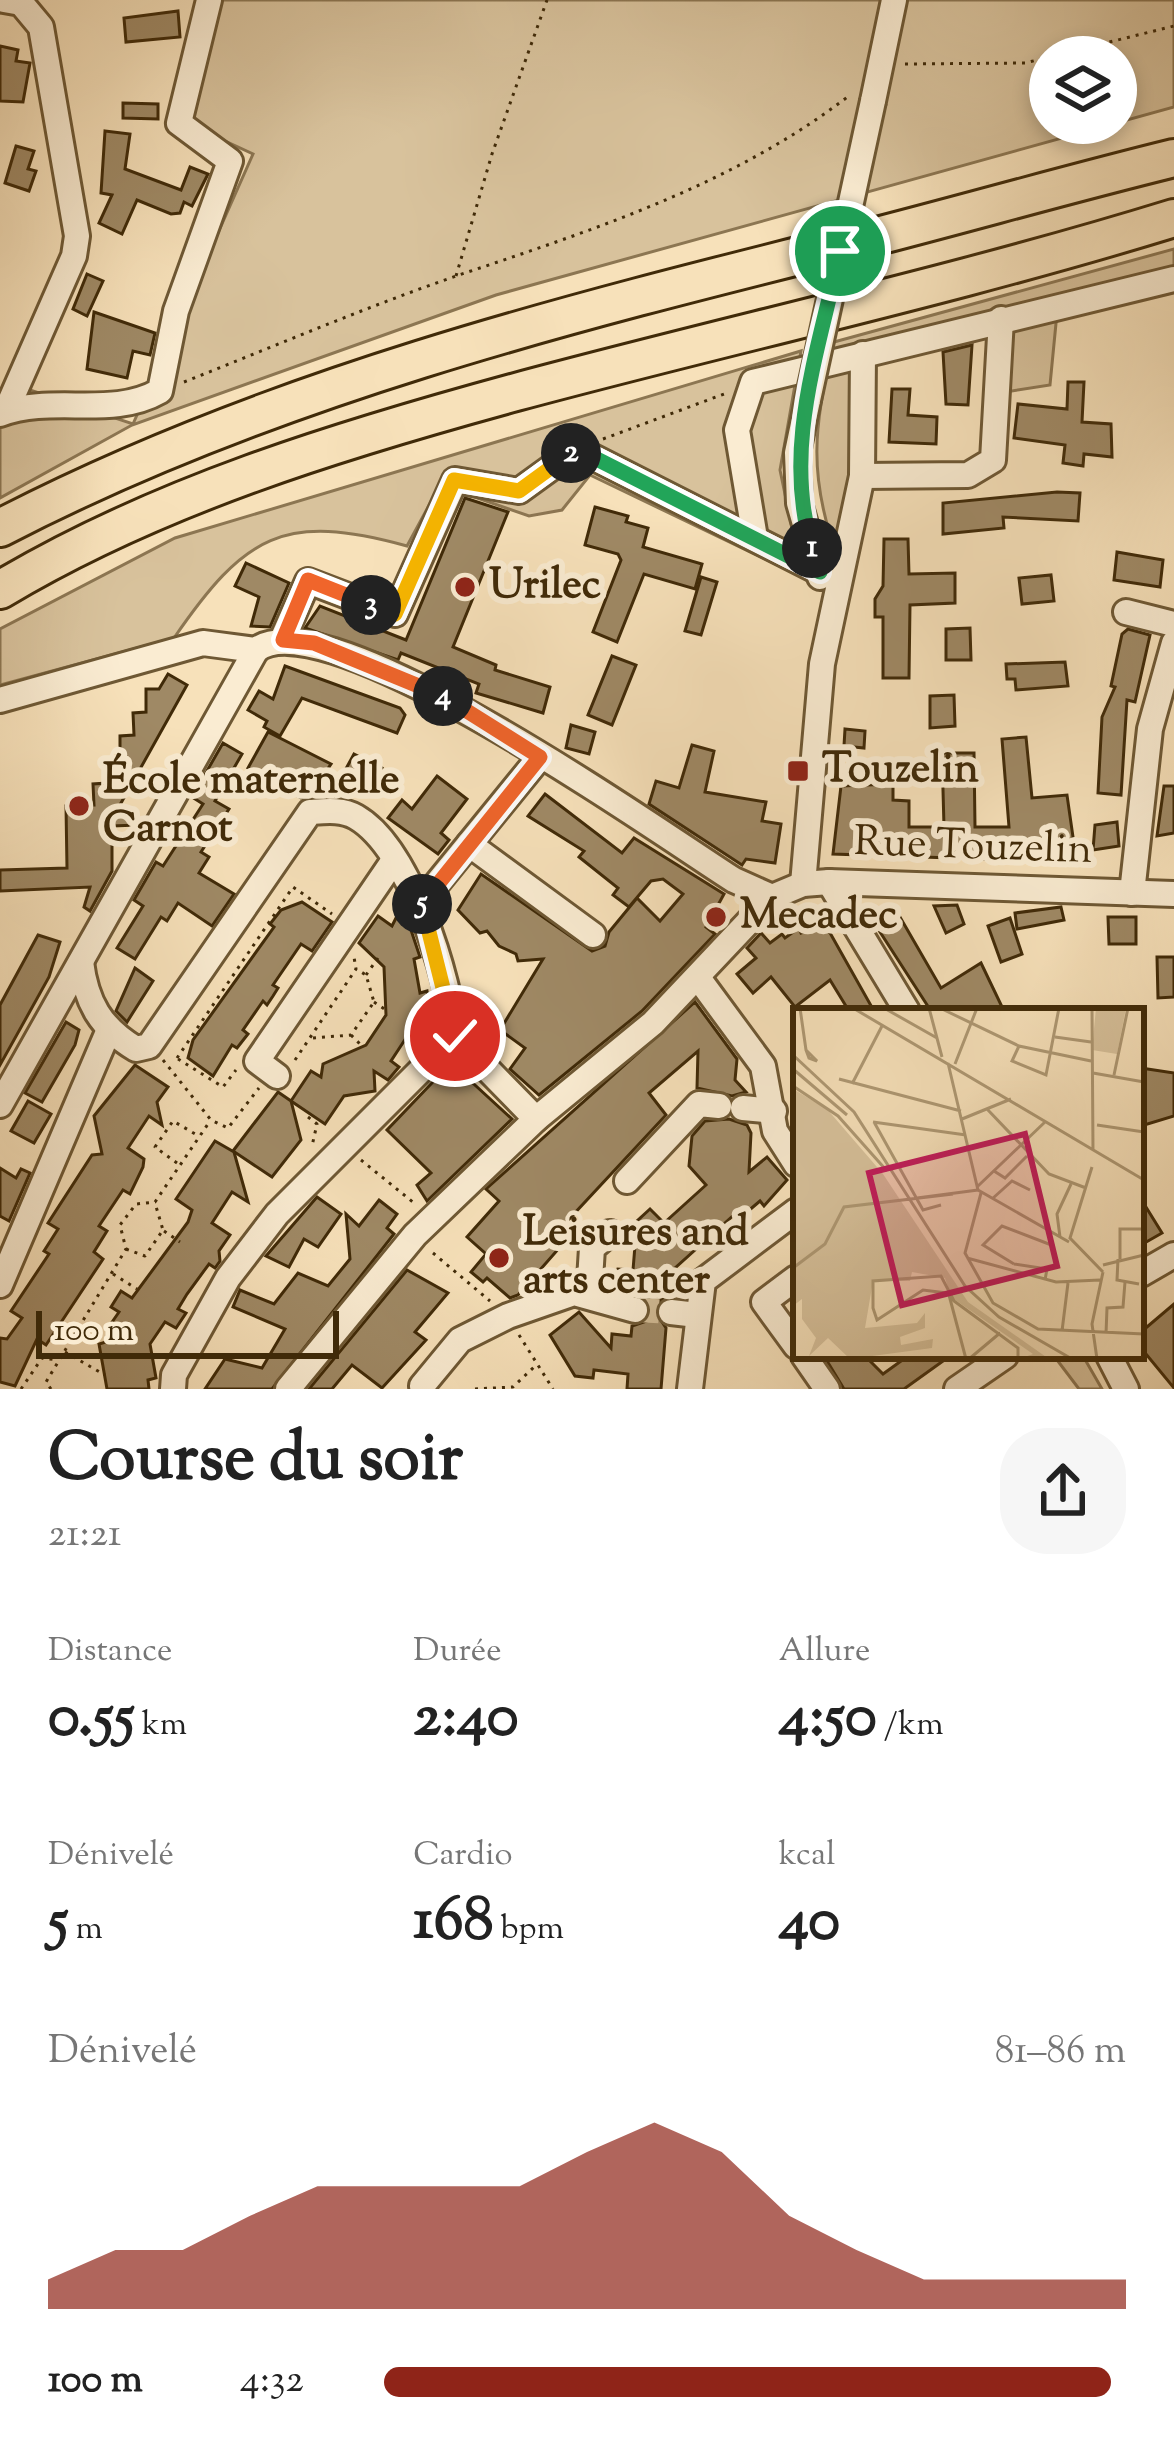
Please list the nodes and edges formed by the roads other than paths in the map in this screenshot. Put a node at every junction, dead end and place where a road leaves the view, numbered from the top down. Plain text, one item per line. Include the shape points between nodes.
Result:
1 (4, 0) edge
2 (209, 0) edge
3 (894, 0) edge
4 (1168, 155) edge
5 (1174, 218) edge
6 (1174, 279) edge
7 (1001, 319) junction
8 (863, 354) junction
9 (3, 412) edge
10 (862, 476) junction
11 (0, 528) edge
12 (754, 538) junction
13 (820, 572) junction
14 (0, 590) edge
15 (1126, 613) dead end
16 (1174, 624) edge
17 (283, 640) junction
18 (1174, 643) edge
19 (256, 650) junction
20 (822, 664) junction
21 (0, 700) edge
22 (540, 757) junction
23 (469, 844) junction
24 (394, 860) junction
25 (829, 882) junction
26 (802, 884) junction
27 (1132, 892) junction
28 (1174, 894) edge
29 (772, 897) junction
30 (422, 903) junction
31 (593, 935) dead end
32 (82, 962) junction
33 (699, 979) junction
34 (905, 1008) edge
35 (108, 1033) junction
36 (455, 1036) junction
37 (267, 1069) road end
38 (0, 1105) edge
39 (774, 1112) junction
40 (536, 1119) junction
41 (793, 1159) edge
42 (627, 1181) dead end
43 (793, 1213) edge
44 (610, 1233) dead end
45 (1174, 1255) edge
46 (1144, 1272) edge
47 (793, 1280) edge
48 (0, 1285) edge
49 (589, 1296) junction
50 (635, 1310) tunnel mouth
51 (671, 1312) tunnel mouth
52 (698, 1315) junction
53 (793, 1342) edge
54 (805, 1359) edge
55 (993, 1359) edge
56 (1111, 1359) edge
57 (422, 1386) dead end
58 (173, 1389) edge
59 (288, 1389) edge
60 (690, 1389) edge
61 (827, 1389) edge
62 (957, 1389) edge
63 (1126, 1389) edge

1 - 9 street via 21,3 41,27 77,236
2 - 9 street via 179,123 230,161 176,310 160,391 135,405
3 - 13 street, bridge via 797,453 799,503
4 - 11 highway via 414,359 241,419
5 - 14 highway via 430,416 154,514
6 - 7 street
7 - 8 street
7 - 10 street via 993,460 968,476
8 - 10 street
8 - 12 street via 753,382 736,430
10 - 20 street
12 - 13 street
12 - 17 street via 577,449 510,493 454,480 395,614 308,580
13 - 20 street
15 - 16 street
17 - 19 street
17 - 22 street via 314,643 436,692
18 - 27 street via 1150,729
19 - 21 street via 203,643
19 - 32 street
20 - 26 street
22 - 23 street
22 - 29 street
23 - 30 street
23 - 31 street
24 - 30 street
24 - 35 street via 358,818 310,812 150,1044 136,1049
24 - 37 street via 333,917
25 - 26 street, Rue Touzelin
25 - 27 street, Rue Touzelin
25 - 34 street
26 - 29 street, Rue Touzelin
27 - 28 street, Rue Touzelin
29 - 33 street
30 - 36 street
32 - 35 street via 85,993
32 - 38 street
33 - 39 street via 763,1066
33 - 40 street
35 - 48 street
36 - 40 street
36 - 58 street via 277,1214 229,1278
39 - 41 street via 775,1131
39 - 42 street via 699,1104
40 - 59 street via 423,1227
43 - 52 street via 703,1281
44 - 49 street via 592,1248
45 - 46 street
47 - 53 street via 764,1302
49 - 50 street
49 - 57 street via 574,1293 460,1340
51 - 52 street
52 - 60 street
54 - 61 street
55 - 62 street
56 - 63 street

